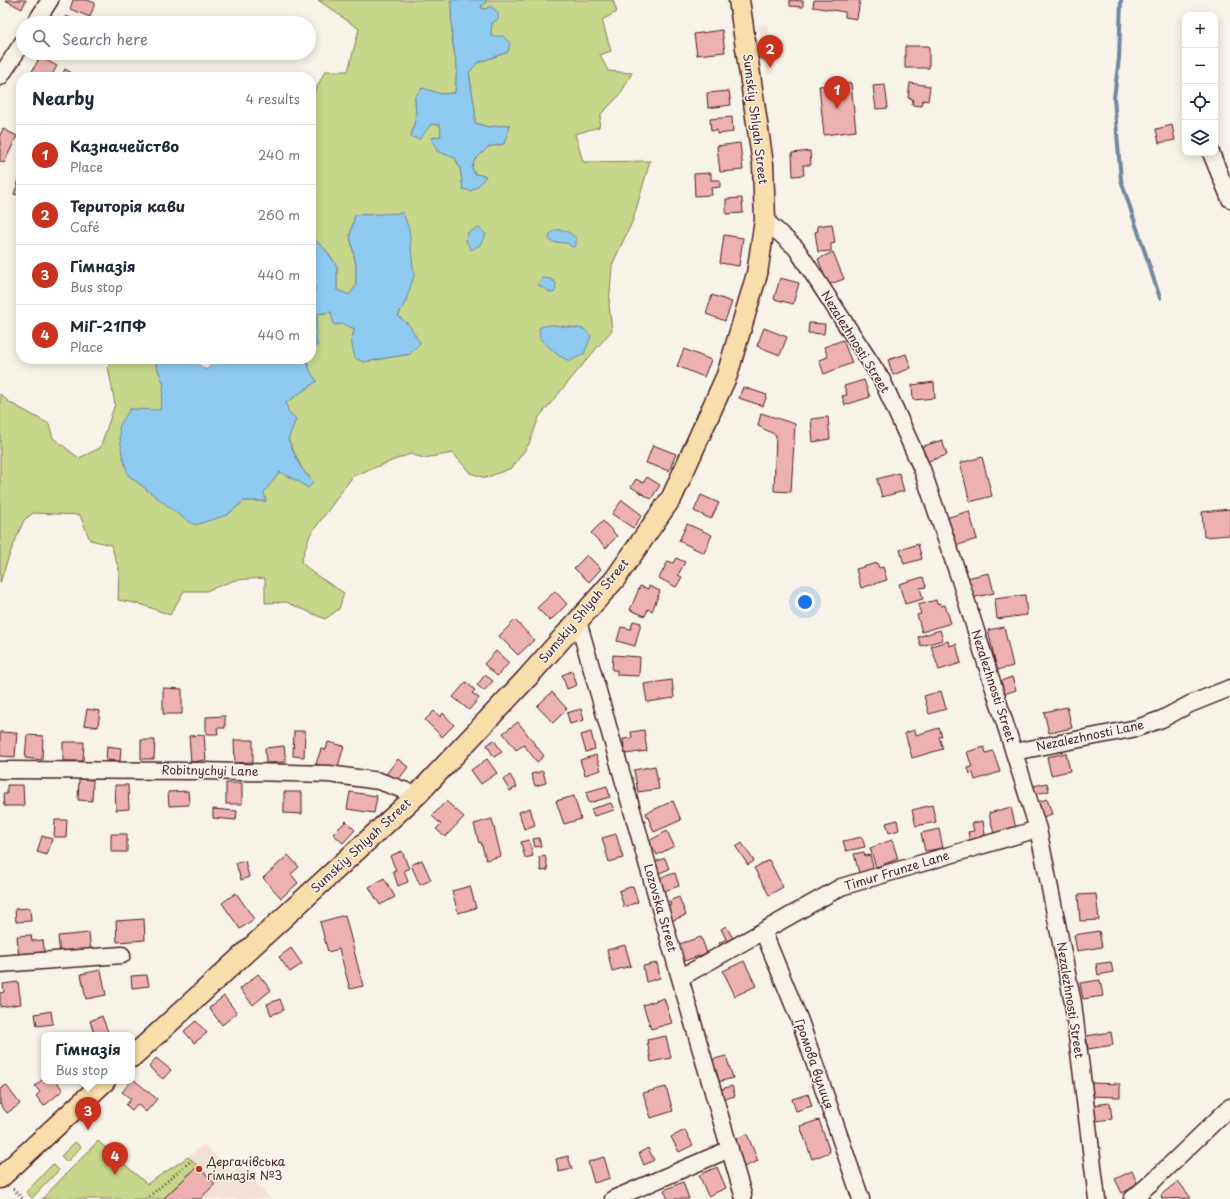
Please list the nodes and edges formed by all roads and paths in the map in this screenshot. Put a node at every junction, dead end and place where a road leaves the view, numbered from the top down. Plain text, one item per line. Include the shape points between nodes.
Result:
1 (50, 0) edge
2 (739, 0) edge
3 (40, 16) edge
4 (16, 53) edge
5 (0, 77) edge
6 (1211, 156) edge
7 (1230, 199) edge
8 (765, 220) junction
9 (578, 621) junction
10 (1230, 688) edge
11 (1014, 752) junction
12 (0, 770) edge
13 (417, 795) junction
14 (1038, 829) junction
15 (763, 931) junction
16 (122, 956) dead end
17 (0, 964) edge
18 (680, 978) junction
19 (135, 1054) edge
20 (103, 1084) edge
21 (1230, 1107) edge
22 (730, 1149) junction
23 (192, 1160) dead end
24 (0, 1178) edge
25 (743, 1195) dead end
26 (146, 1199) edge
27 (613, 1199) edge
28 (861, 1199) edge
29 (1097, 1199) edge
30 (1132, 1199) edge

1 - 3 street
2 - 8 main road, Sumskiy Shlyah Street via 763,164
4 - 5 street
6 - 7 street
8 - 9 main road, Sumskiy Shlyah Street via 757,274 727,375 672,497 615,579
8 - 11 street, Nezalezhnosti Street via 796,248 882,380 922,469
9 - 13 main road, Sumskiy Shlyah Street via 528,678
9 - 18 street, Lozovska Street
10 - 11 street, Nezalezhnosti Lane via 1137,728
11 - 14 street, Nezalezhnosti Street
12 - 13 street, Robitnychyi Lane via 330,774 378,782
13 - 19 main road, Sumskiy Shlyah Street
14 - 15 street, Timur Frunze Lane via 841,887
14 - 29 street, Nezalezhnosti Street via 1073,1003
15 - 18 street, Timur Frunze Lane
15 - 28 street, Громова вулиця via 800,1021
16 - 17 street
18 - 22 street, Lozovska Street
20 - 24 main road
21 - 30 street
22 - 25 street, Lozovska Street
22 - 27 street
23 - 26 path

